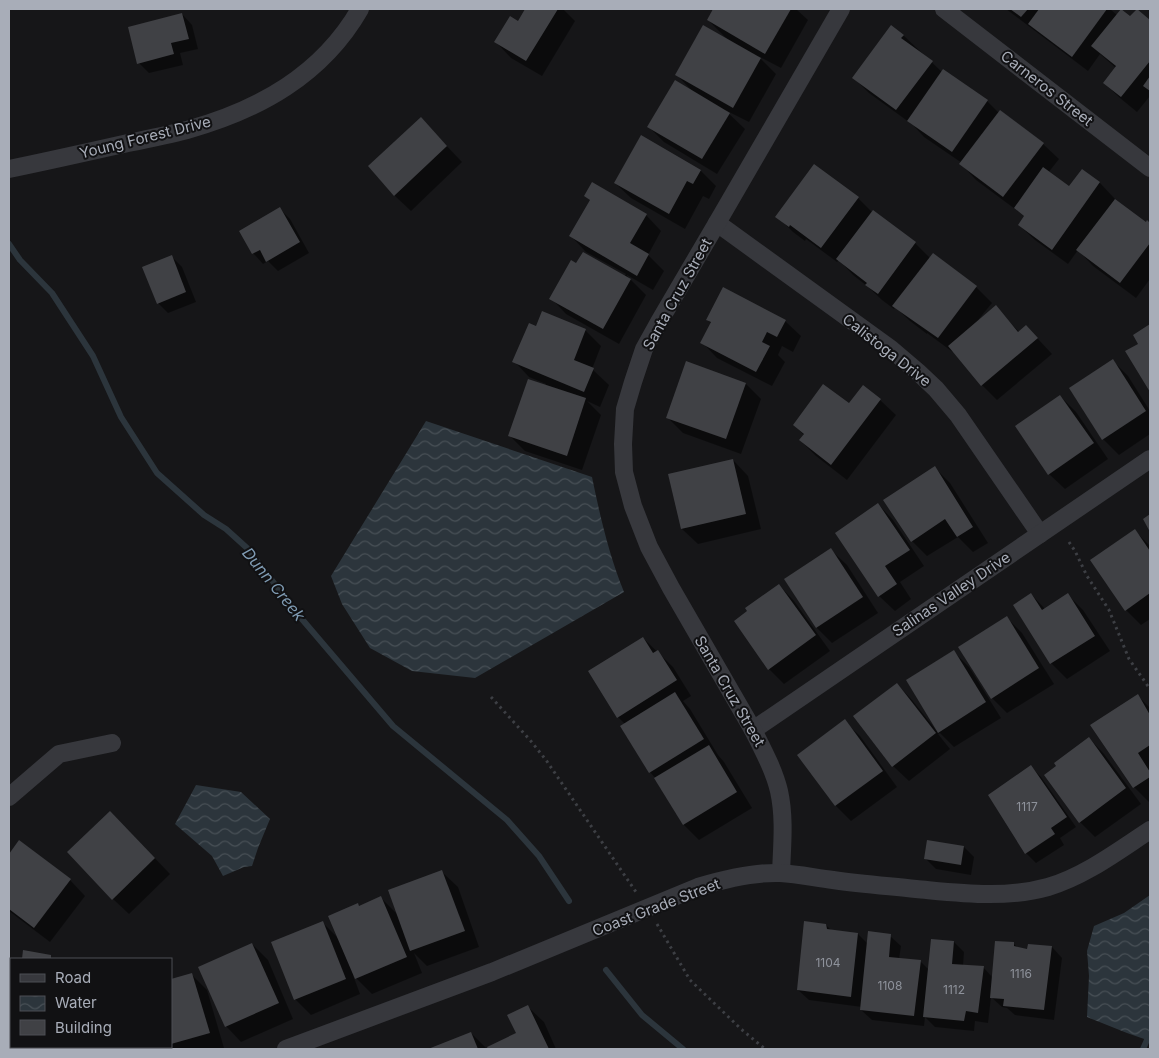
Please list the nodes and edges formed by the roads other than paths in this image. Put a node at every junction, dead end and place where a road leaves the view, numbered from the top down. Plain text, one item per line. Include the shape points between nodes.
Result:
1 (360, 9) edge
2 (840, 9) edge
3 (944, 9) edge
4 (1150, 168) edge
5 (9, 169) edge
6 (717, 223) junction
7 (1150, 459) edge
8 (1040, 534) junction
9 (753, 730) junction
10 (112, 743) dead end
11 (9, 797) edge
12 (1150, 830) edge
13 (781, 873) junction
14 (286, 1049) edge

1 - 5 street, Young Forest Drive via 327,54 294,83 242,111 188,130
2 - 6 street, Santa Cruz Street
3 - 4 street, Carneros Street
6 - 8 street, Calistoga Drive via 891,349 936,389 958,415
6 - 9 street, Santa Cruz Street via 644,349 625,409 624,472 632,506 649,547
7 - 8 street, Salinas Valley Drive
8 - 9 street, Salinas Valley Drive
9 - 13 street, Santa Cruz Street via 774,773 779,792 783,821
10 - 11 street via 59,754
12 - 13 street, Coast Grade Street via 1067,880 1019,893 938,891
13 - 14 street, Coast Grade Street via 748,875 698,886 492,972

